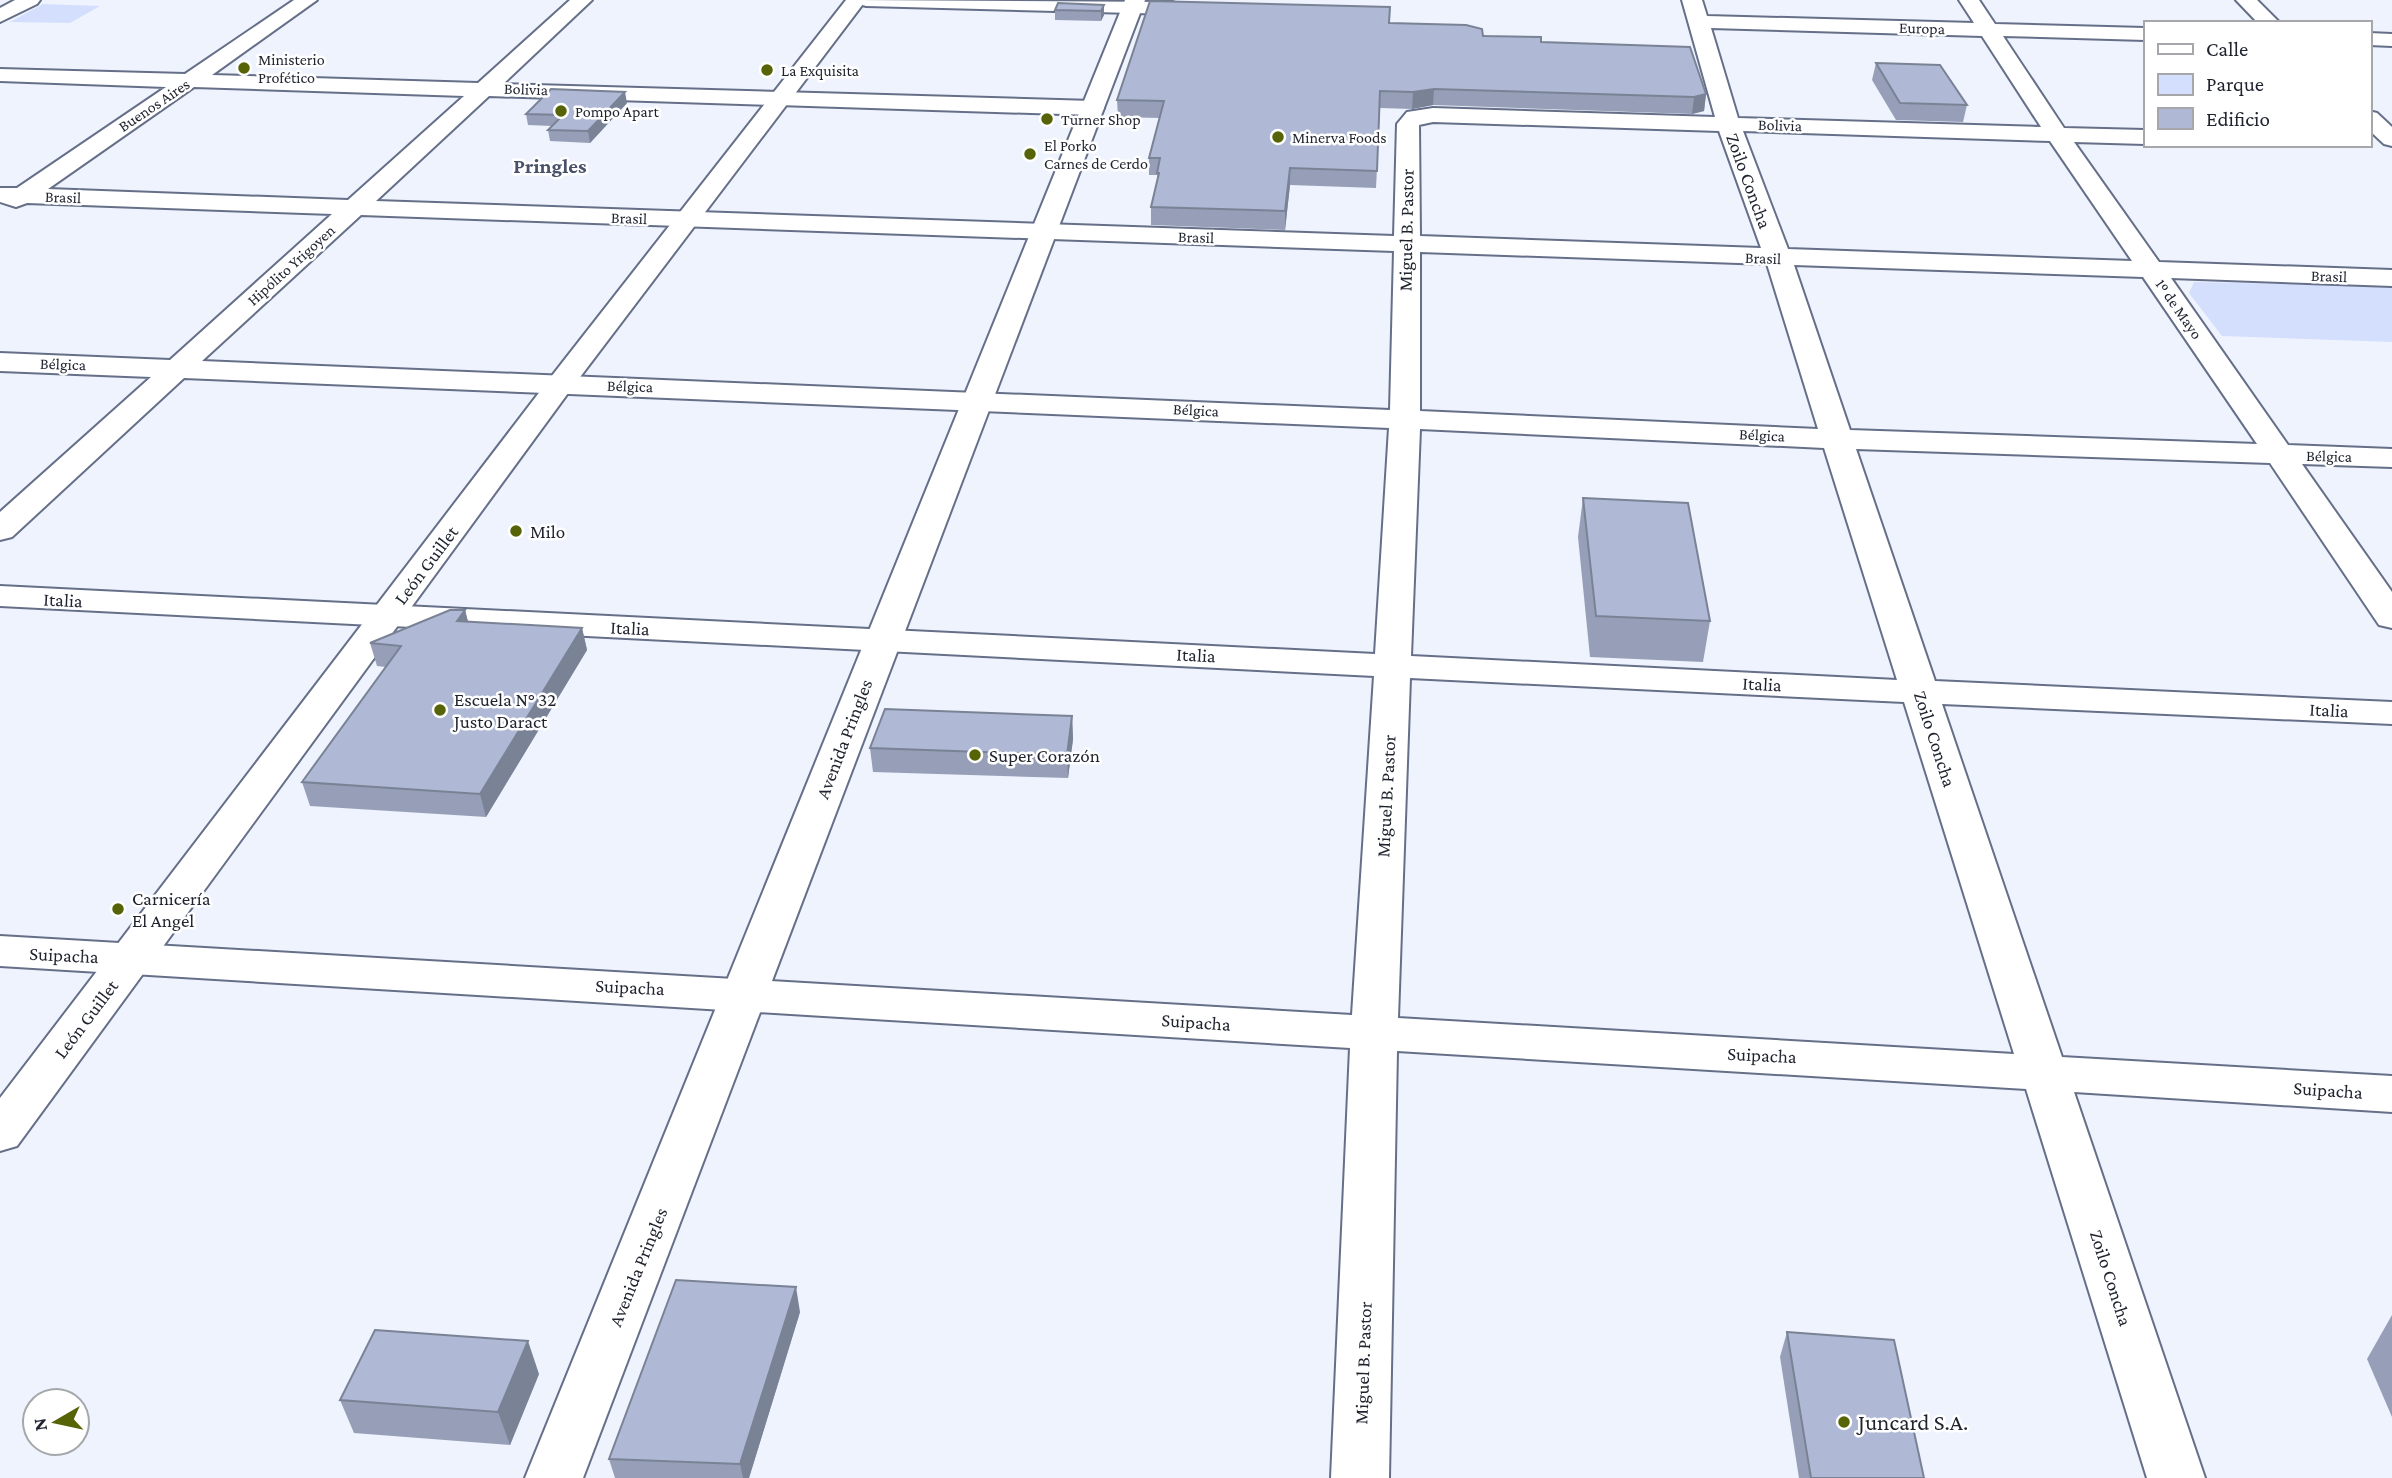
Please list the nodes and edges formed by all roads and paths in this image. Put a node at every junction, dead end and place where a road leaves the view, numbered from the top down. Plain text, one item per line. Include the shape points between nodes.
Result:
1 (30, 0) edge
2 (307, 0) edge
3 (582, 0) edge
4 (856, 0) edge
5 (866, 0) edge
6 (1692, 0) edge
7 (1969, 0) edge
8 (2246, 0) edge
9 (1134, 4) edge
10 (1172, 8) edge
11 (0, 16) edge
12 (2268, 21) edge
13 (1698, 22) junction
14 (1990, 30) junction
15 (2144, 34) edge
16 (2371, 39) edge
17 (2392, 40) edge
18 (0, 75) edge
19 (191, 80) junction
20 (485, 88) junction
21 (782, 97) junction
22 (1093, 108) junction
23 (1415, 117) joint
24 (2371, 120) edge
25 (1728, 123) junction
26 (2057, 134) junction
27 (2144, 137) edge
28 (2392, 141) edge
29 (2371, 142) edge
30 (11, 195) edge
31 (352, 209) junction
32 (0, 211) edge
33 (687, 219) junction
34 (1045, 231) junction
35 (1405, 245) junction
36 (1777, 258) junction
37 (2153, 271) junction
38 (2392, 278) edge
39 (0, 362) edge
40 (177, 369) junction
41 (561, 383) junction
42 (979, 400) junction
43 (1405, 419) junction
44 (1836, 439) junction
45 (2281, 455) junction
46 (2392, 458) edge
47 (0, 530) edge
48 (0, 596) edge
49 (388, 617) junction
50 (2392, 617) edge
51 (882, 639) junction
52 (1393, 665) junction
53 (1919, 692) junction
54 (2392, 713) edge
55 (0, 951) edge
56 (131, 959) junction
57 (747, 994) junction
58 (1374, 1032) junction
59 (2043, 1072) junction
60 (2392, 1094) edge
61 (0, 1133) edge
62 (554, 1478) edge
63 (1360, 1478) edge
64 (2176, 1478) edge

1 - 11 street
2 - 19 street, Buenos Aires
3 - 20 street, Hipólito Yrigoyen
4 - 21 street, León Guillet
5 - 9 street
6 - 13 street, Zoilo Concha
7 - 14 street, 1º de Mayo
8 - 12 street
9 - 10 street
9 - 22 street, Avenida Pringles
13 - 14 street, Europa
13 - 25 street, Zoilo Concha
14 - 15 street, Europa
14 - 26 street, 1º de Mayo
16 - 17 street
18 - 19 street, Bolivia
19 - 20 street, Bolivia
19 - 30 street, Buenos Aires
20 - 21 street, Bolivia
20 - 31 street, Hipólito Yrigoyen
21 - 22 street, Bolivia
21 - 33 street, León Guillet
22 - 34 street, Avenida Pringles
23 - 25 street, Bolivia
23 - 35 street, Miguel B. Pastor via 1408,124
24 - 28 street
25 - 26 street, Bolivia
25 - 36 street, Zoilo Concha
26 - 27 street, Bolivia
26 - 37 street, 1º de Mayo
28 - 29 street
30 - 31 street, Brasil
30 - 32 street, Buenos Aires
31 - 33 street, Brasil
31 - 40 street, Hipólito Yrigoyen
33 - 34 street, Brasil
33 - 41 street, León Guillet
34 - 35 street, Brasil
34 - 42 street, Avenida Pringles
35 - 36 street, Brasil
35 - 43 street, Miguel B. Pastor
36 - 37 street, Brasil
36 - 44 street, Zoilo Concha
37 - 38 street, Brasil
37 - 45 street, 1º de Mayo
39 - 40 street, Bélgica
40 - 41 street, Bélgica
40 - 47 street, Hipólito Yrigoyen
41 - 42 street, Bélgica
41 - 49 street, León Guillet
42 - 43 street, Bélgica
42 - 51 street, Avenida Pringles
43 - 44 street, Bélgica
43 - 52 street, Miguel B. Pastor
44 - 45 street, Bélgica
44 - 53 street, Zoilo Concha
45 - 46 street, Bélgica
45 - 50 street, 1º de Mayo
48 - 49 street, Italia
49 - 51 street, Italia
49 - 56 street, León Guillet
51 - 52 street, Italia
51 - 57 street, Avenida Pringles
52 - 53 street, Italia
52 - 58 street, Miguel B. Pastor
53 - 54 street, Italia
53 - 59 street, Zoilo Concha
55 - 56 street, Suipacha
56 - 57 street, Suipacha
56 - 61 street, León Guillet
57 - 58 street, Suipacha
57 - 62 street, Avenida Pringles
58 - 59 street, Suipacha
58 - 63 street, Miguel B. Pastor
59 - 60 street, Suipacha
59 - 64 street, Zoilo Concha

